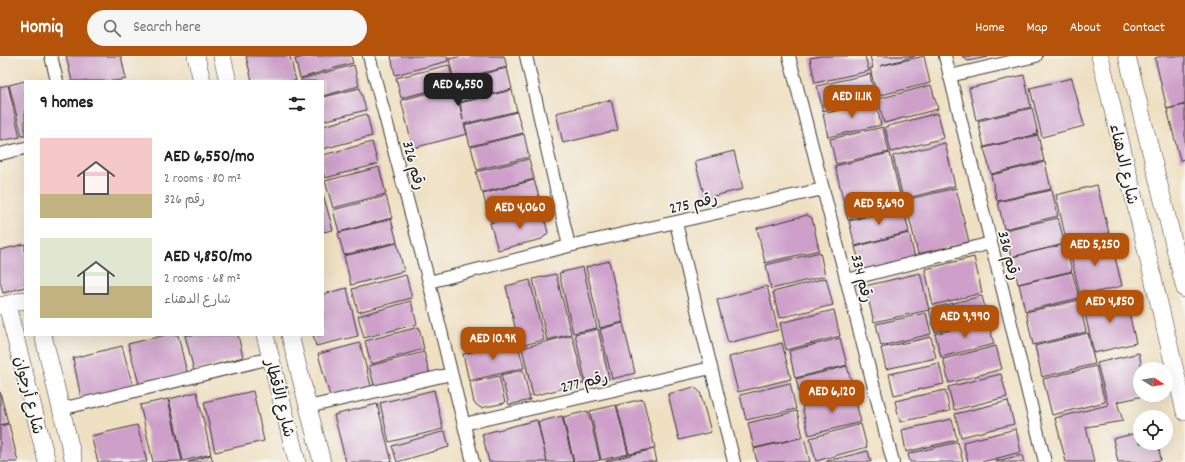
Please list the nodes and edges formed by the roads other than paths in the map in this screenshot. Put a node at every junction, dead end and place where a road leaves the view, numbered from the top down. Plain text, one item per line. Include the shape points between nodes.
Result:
1 (51, 56) edge
2 (196, 56) edge
3 (222, 56) edge
4 (369, 56) edge
5 (526, 56) edge
6 (789, 56) edge
7 (944, 56) edge
8 (1036, 56) edge
9 (1100, 56) edge
10 (1127, 56) edge
11 (950, 76) junction
12 (57, 80) edge
13 (202, 80) edge
14 (228, 80) edge
15 (24, 148) edge
16 (0, 154) edge
17 (823, 189) junction
18 (676, 223) junction
19 (991, 243) junction
20 (569, 246) junction
21 (846, 280) junction
22 (430, 282) junction
23 (1185, 289) edge
24 (24, 300) edge
25 (3, 306) edge
26 (13, 331) edge
27 (24, 333) edge
28 (42, 336) edge
29 (265, 336) edge
30 (290, 336) edge
31 (271, 358) junction
32 (711, 368) junction
33 (452, 374) junction
34 (308, 407) junction
35 (62, 409) junction
36 (1185, 412) edge
37 (464, 424) junction
38 (47, 462) edge
39 (74, 462) edge
40 (297, 462) edge
41 (322, 462) edge
42 (473, 462) edge
43 (734, 462) edge
44 (893, 462) edge
45 (1044, 462) edge

1 - 12 street
2 - 13 street
3 - 14 street
4 - 22 street, رقم 326
5 - 20 street
6 - 17 street, رقم 334
7 - 11 street, رقم 336
8 - 11 street
9 - 36 street, شارع الدهناء
10 - 23 street, شارع الدهناء
11 - 19 street, رقم 336
15 - 16 street
17 - 18 street, رقم 275
17 - 21 street, رقم 334
18 - 20 street, رقم 275
18 - 32 street
19 - 21 street
19 - 45 street, رقم 336
20 - 22 street, رقم 275
21 - 44 street, رقم 334
22 - 33 street, رقم 326
24 - 25 street
25 - 26 street, شارع أرجوان
26 - 27 street
26 - 38 street, شارع أرجوان
28 - 35 street, شارع أرجوان
29 - 31 street, شارع الأقطار
30 - 34 street, شارع الأقطار
31 - 35 street
31 - 40 street, شارع الأقطار
32 - 37 street, رقم 277
32 - 43 street
33 - 34 street
33 - 37 street, رقم 326
34 - 41 street, شارع الأقطار
35 - 39 street, شارع أرجوان
37 - 42 street, رقم 326

